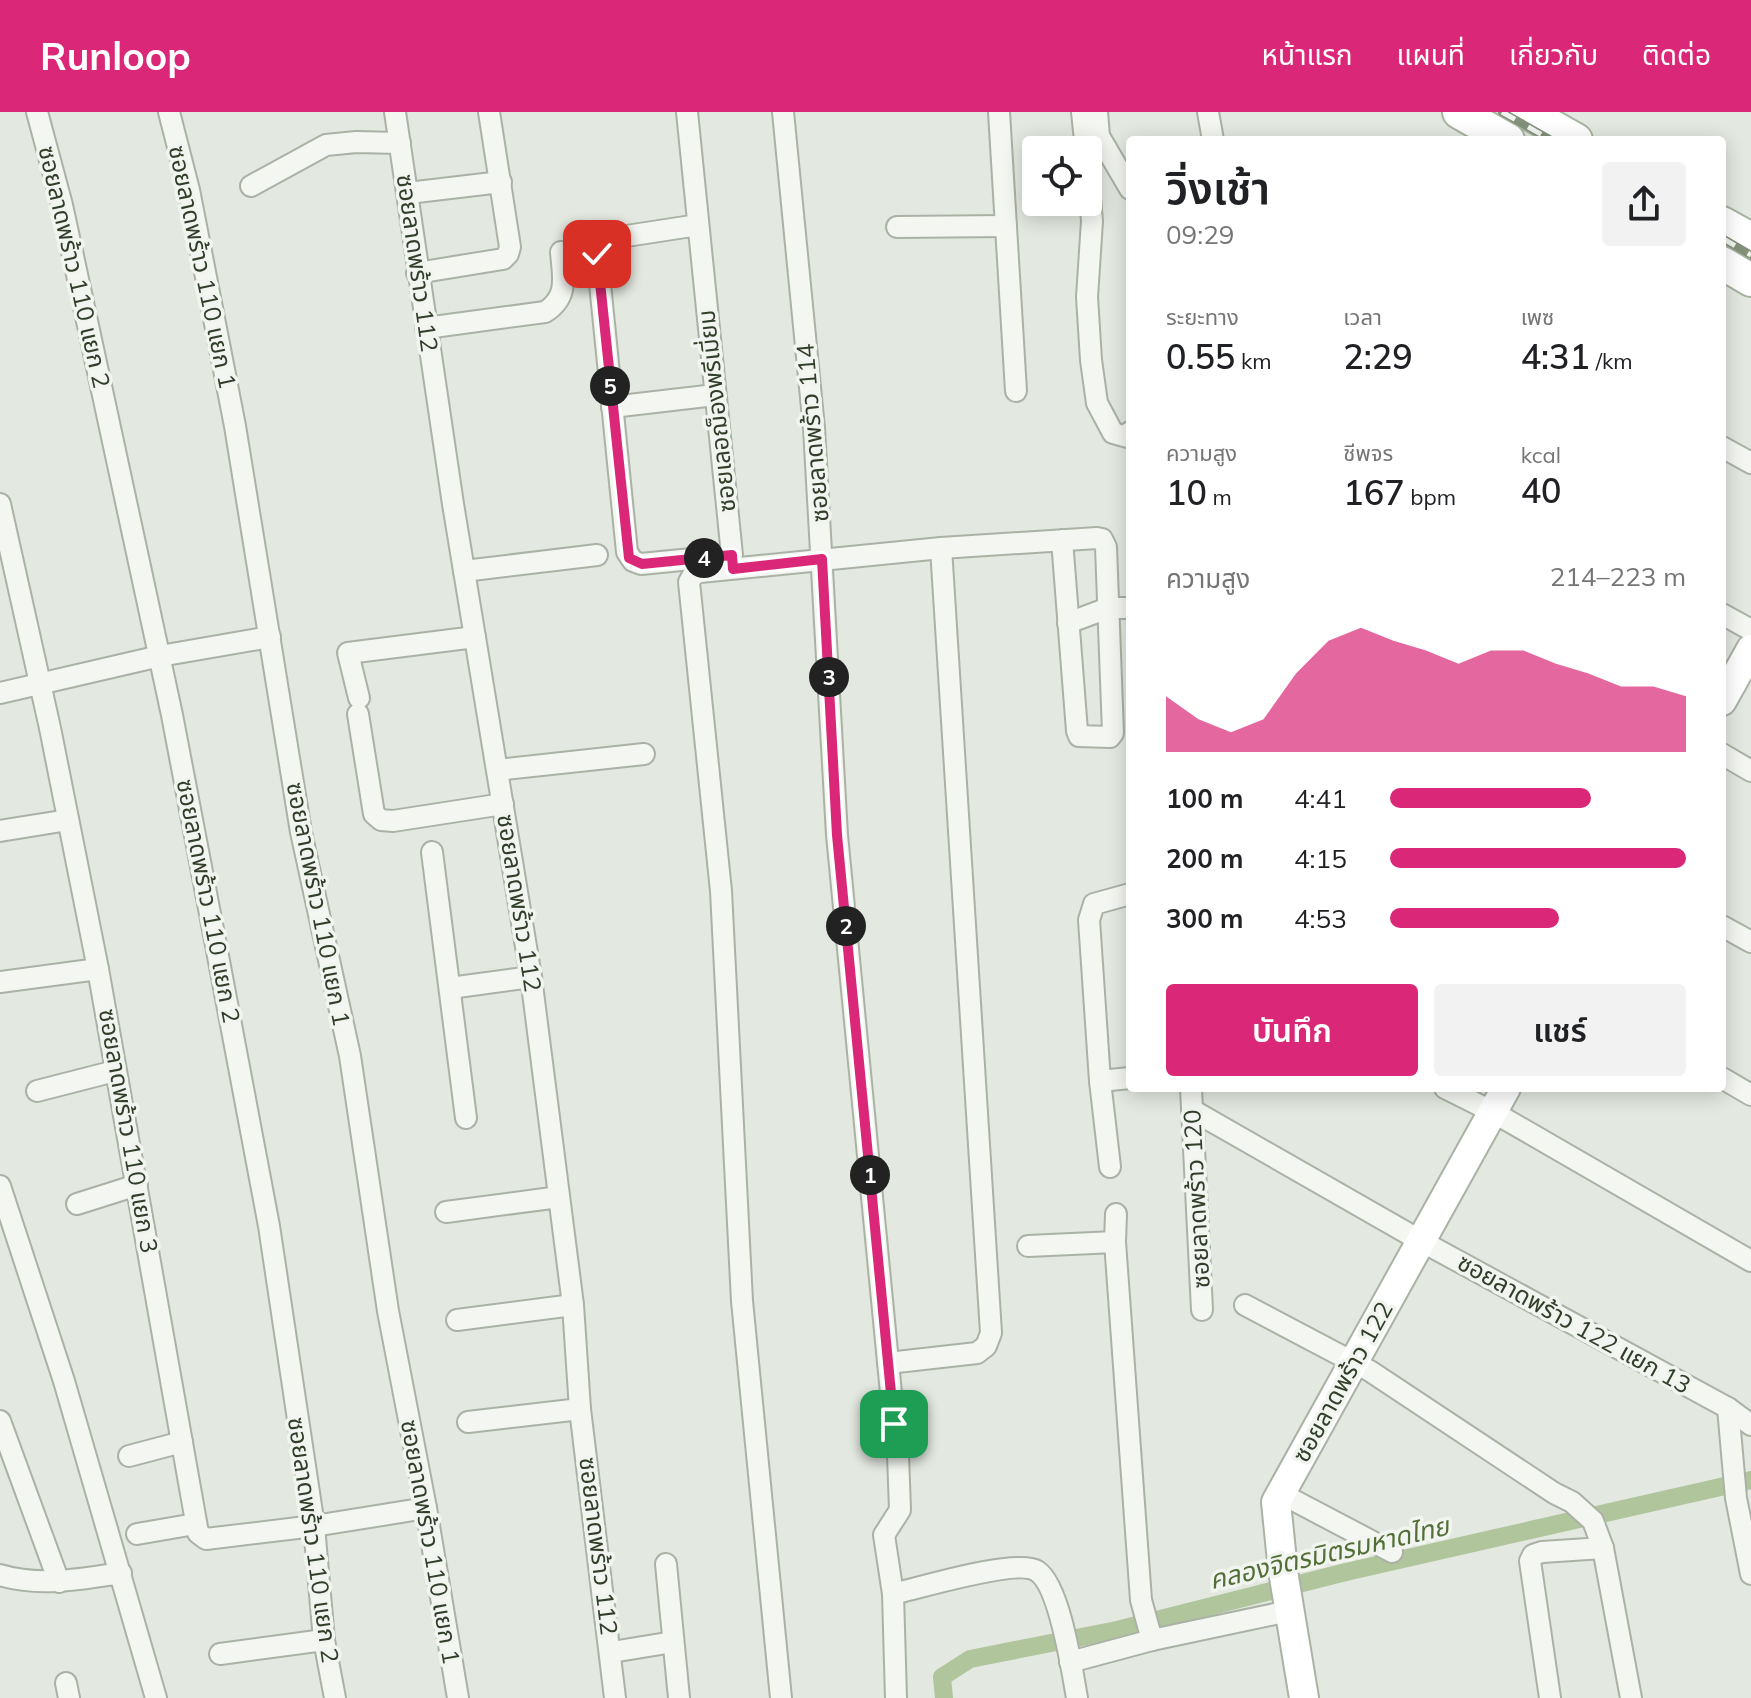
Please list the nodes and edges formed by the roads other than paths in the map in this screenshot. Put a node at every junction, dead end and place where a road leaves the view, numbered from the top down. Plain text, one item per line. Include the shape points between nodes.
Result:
1 (37, 112) edge
2 (169, 112) edge
3 (395, 112) edge
4 (489, 112) edge
5 (687, 112) edge
6 (783, 112) edge
7 (999, 112) edge
8 (1082, 112) edge
9 (1097, 112) edge
10 (1208, 112) edge
11 (1459, 112) edge
12 (1527, 112) edge
13 (1085, 136) edge
14 (1212, 136) edge
15 (1501, 136) edge
16 (1569, 136) edge
17 (400, 143) junction
18 (501, 182) junction
19 (1126, 182) edge
20 (251, 186) dead end
21 (408, 193) junction
22 (1092, 216) edge
23 (698, 225) junction
24 (1726, 225) edge
25 (1006, 226) junction
26 (897, 227) dead end
27 (1751, 239) edge
28 (561, 252) dead end
29 (417, 273) junction
30 (426, 328) junction
31 (1016, 391) dead end
32 (715, 395) junction
33 (612, 407) junction
34 (1126, 437) edge
35 (1726, 449) edge
36 (1751, 463) edge
37 (0, 504) edge
38 (1062, 540) junction
39 (941, 548) junction
40 (597, 555) dead end
41 (822, 559) junction
42 (732, 562) junction
43 (464, 571) junction
44 (1108, 608) junction
45 (1126, 608) edge
46 (1726, 616) edge
47 (1068, 623) junction
48 (1751, 630) edge
49 (270, 637) junction
50 (475, 637) junction
51 (1751, 649) edge
52 (160, 656) junction
53 (40, 683) junction
54 (0, 693) edge
55 (1726, 694) edge
56 (644, 754) dead end
57 (1726, 756) edge
58 (497, 770) junction
59 (1751, 771) edge
60 (503, 804) junction
61 (68, 820) junction
62 (0, 831) edge
63 (432, 852) dead end
64 (1126, 895) edge
65 (1726, 928) edge
66 (1751, 942) edge
67 (98, 969) junction
68 (531, 977) junction
69 (0, 982) edge
70 (450, 988) junction
71 (115, 1071) junction
72 (1126, 1078) edge
73 (1726, 1080) edge
74 (1100, 1081) junction
75 (37, 1091) dead end
76 (1191, 1092) edge
77 (1463, 1092) edge
78 (1751, 1095) edge
79 (1500, 1100) edge
80 (1192, 1110) junction
81 (466, 1118) dead end
82 (1110, 1167) dead end
83 (137, 1185) junction
84 (0, 1186) edge
85 (559, 1197) junction
86 (77, 1204) dead end
87 (446, 1212) dead end
88 (1116, 1214) dead end
89 (1421, 1241) junction
90 (1115, 1242) junction
91 (1028, 1246) dead end
92 (1751, 1261) edge
93 (573, 1305) junction
94 (1245, 1305) dead end
95 (1202, 1310) dead end
96 (457, 1320) dead end
97 (1354, 1362) junction
98 (888, 1363) junction
99 (1728, 1408) junction
100 (580, 1409) junction
101 (0, 1421) edge
102 (468, 1422) dead end
103 (894, 1424) dead end
104 (1751, 1425) edge
105 (182, 1442) junction
106 (898, 1455) dead end
107 (129, 1456) dead end
108 (1280, 1493) junction
109 (426, 1508) junction
110 (195, 1524) junction
111 (314, 1526) junction
112 (137, 1534) dead end
113 (1603, 1548) junction
114 (1392, 1552) dead end
115 (666, 1564) dead end
116 (121, 1573) junction
117 (1751, 1574) edge
118 (0, 1575) edge
119 (59, 1582) junction
120 (1286, 1592) junction
121 (893, 1594) junction
122 (1152, 1635) junction
123 (324, 1640) junction
124 (673, 1642) junction
125 (612, 1652) junction
126 (220, 1654) dead end
127 (1069, 1654) junction
128 (156, 1698) edge
129 (335, 1698) edge
130 (458, 1698) edge
131 (615, 1698) edge
132 (679, 1698) edge
133 (781, 1698) edge
134 (896, 1698) edge
135 (1077, 1698) edge
136 (1304, 1698) edge
137 (1550, 1698) edge
138 (1631, 1698) edge

1 - 52 street, ซอยลาดพร้าว 110 แยก 2
2 - 49 street, ซอยลาดพร้าว 110 แยก 1 via 232,411
3 - 17 street, ซอยลาดพร้าว 112
4 - 18 street
5 - 23 street, ซอยเลอฌ็องพรีเมี่ยม
6 - 41 street, ซอยลาดพร้าว 114
7 - 25 street
8 - 13 street
9 - 19 street via 1099,136
10 - 14 street
11 - 15 main road
12 - 16 main road
17 - 20 street via 326,145
17 - 21 street, ซอยลาดพร้าว 112
18 - 21 street
18 - 29 street via 508,254
21 - 29 street, ซอยลาดพร้าว 112
22 - 34 street via 1087,297 1097,403 1113,433
23 - 32 street, ซอยเลอฌ็องพรีเมี่ยม
23 - 33 street via 607,239 597,250
24 - 27 main road
25 - 26 street
25 - 31 street
28 - 30 street via 564,287 556,305 545,312
29 - 30 street, ซอยลาดพร้าว 112
30 - 43 street, ซอยลาดพร้าว 112
32 - 33 street
32 - 42 street, ซอยเลอฌ็องพรีเมี่ยม
33 - 42 street via 629,558 642,564
35 - 36 street
37 - 53 street, ซอยลาดพร้าว 110 แยก 3
38 - 39 street
38 - 44 street via 1102,539
38 - 47 street
39 - 41 street
39 - 98 street via 991,1333 977,1353
40 - 43 street
41 - 42 street
41 - 98 street, ซอยลาดพร้าว 114 via 837,835
42 - 133 street via 693,575 689,582 721,891 742,1301
43 - 50 street, ซอยลาดพร้าว 112
44 - 45 street
44 - 47 street
44 - 47 street via 1110,737 1077,734
46 - 48 street
49 - 52 street
49 - 109 street, ซอยลาดพร้าว 110 แยก 1 via 301,832 350,1056 388,1311
50 - 58 street, ซอยลาดพร้าว 112
50 - 60 street via 348,653 374,814 393,821
51 - 55 street
52 - 53 street
52 - 111 street, ซอยลาดพร้าว 110 แยก 2 via 269,1226
53 - 54 street
53 - 61 street, ซอยลาดพร้าว 110 แยก 3
56 - 58 street
57 - 59 street
58 - 60 street, ซอยลาดพร้าว 112
60 - 68 street, ซอยลาดพร้าว 112
61 - 62 street
61 - 67 street, ซอยลาดพร้าว 110 แยก 3
63 - 70 street
64 - 74 street via 1094,904 1089,920
65 - 66 street
67 - 69 street
67 - 71 street, ซอยลาดพร้าว 110 แยก 3
68 - 70 street
68 - 85 street, ซอยลาดพร้าว 112
70 - 81 street
71 - 75 street
71 - 83 street, ซอยลาดพร้าว 110 แยก 3
72 - 74 street
73 - 78 street
74 - 82 street
76 - 80 street, ซอยลาดพร้าว 120
77 - 79 street
79 - 89 street, ซอยลาดพร้าว 122
79 - 92 street
80 - 89 street, ซอยลาดพร้าว 122 แยก 13
80 - 95 street, ซอยลาดพร้าว 120
83 - 86 street
83 - 105 street, ซอยลาดพร้าว 110 แยก 3
84 - 116 street
85 - 87 street
85 - 93 street, ซอยลาดพร้าว 112
88 - 90 street
89 - 97 street, ซอยลาดพร้าว 122
89 - 99 street, ซอยลาดพร้าว 122 แยก 13
90 - 91 street
90 - 122 street via 1141,1600
93 - 96 street
93 - 100 street, ซอยลาดพร้าว 112
94 - 97 street
97 - 108 street, ซอยลาดพร้าว 122
97 - 113 street via 1572,1502 1593,1521
98 - 103 street, ซอยลาดพร้าว 114
99 - 104 street, ซอยลาดพร้าว 122 แยก 13
99 - 117 street via 1736,1498
100 - 102 street
100 - 125 street, ซอยลาดพร้าว 112
101 - 119 street
105 - 107 street
105 - 110 street, ซอยลาดพร้าว 110 แยก 3
106 - 121 street via 900,1510 884,1535
108 - 114 street
108 - 120 street, ซอยลาดพร้าว 122 via 1276,1502
109 - 111 street
109 - 130 street, ซอยลาดพร้าว 110 แยก 1
110 - 111 street via 206,1539
110 - 112 street
111 - 123 street, ซอยลาดพร้าว 110 แยก 2
113 - 137 street via 1542,1552 1530,1561
113 - 138 street
115 - 124 street
116 - 119 street
116 - 128 street
118 - 119 street
120 - 122 street
120 - 136 street, ซอยลาดพร้าว 122
121 - 127 street via 988,1570 1039,1571
121 - 134 street
122 - 127 street
123 - 126 street
123 - 129 street, ซอยลาดพร้าว 110 แยก 2
124 - 125 street
124 - 132 street
125 - 131 street, ซอยลาดพร้าว 112
127 - 135 street

